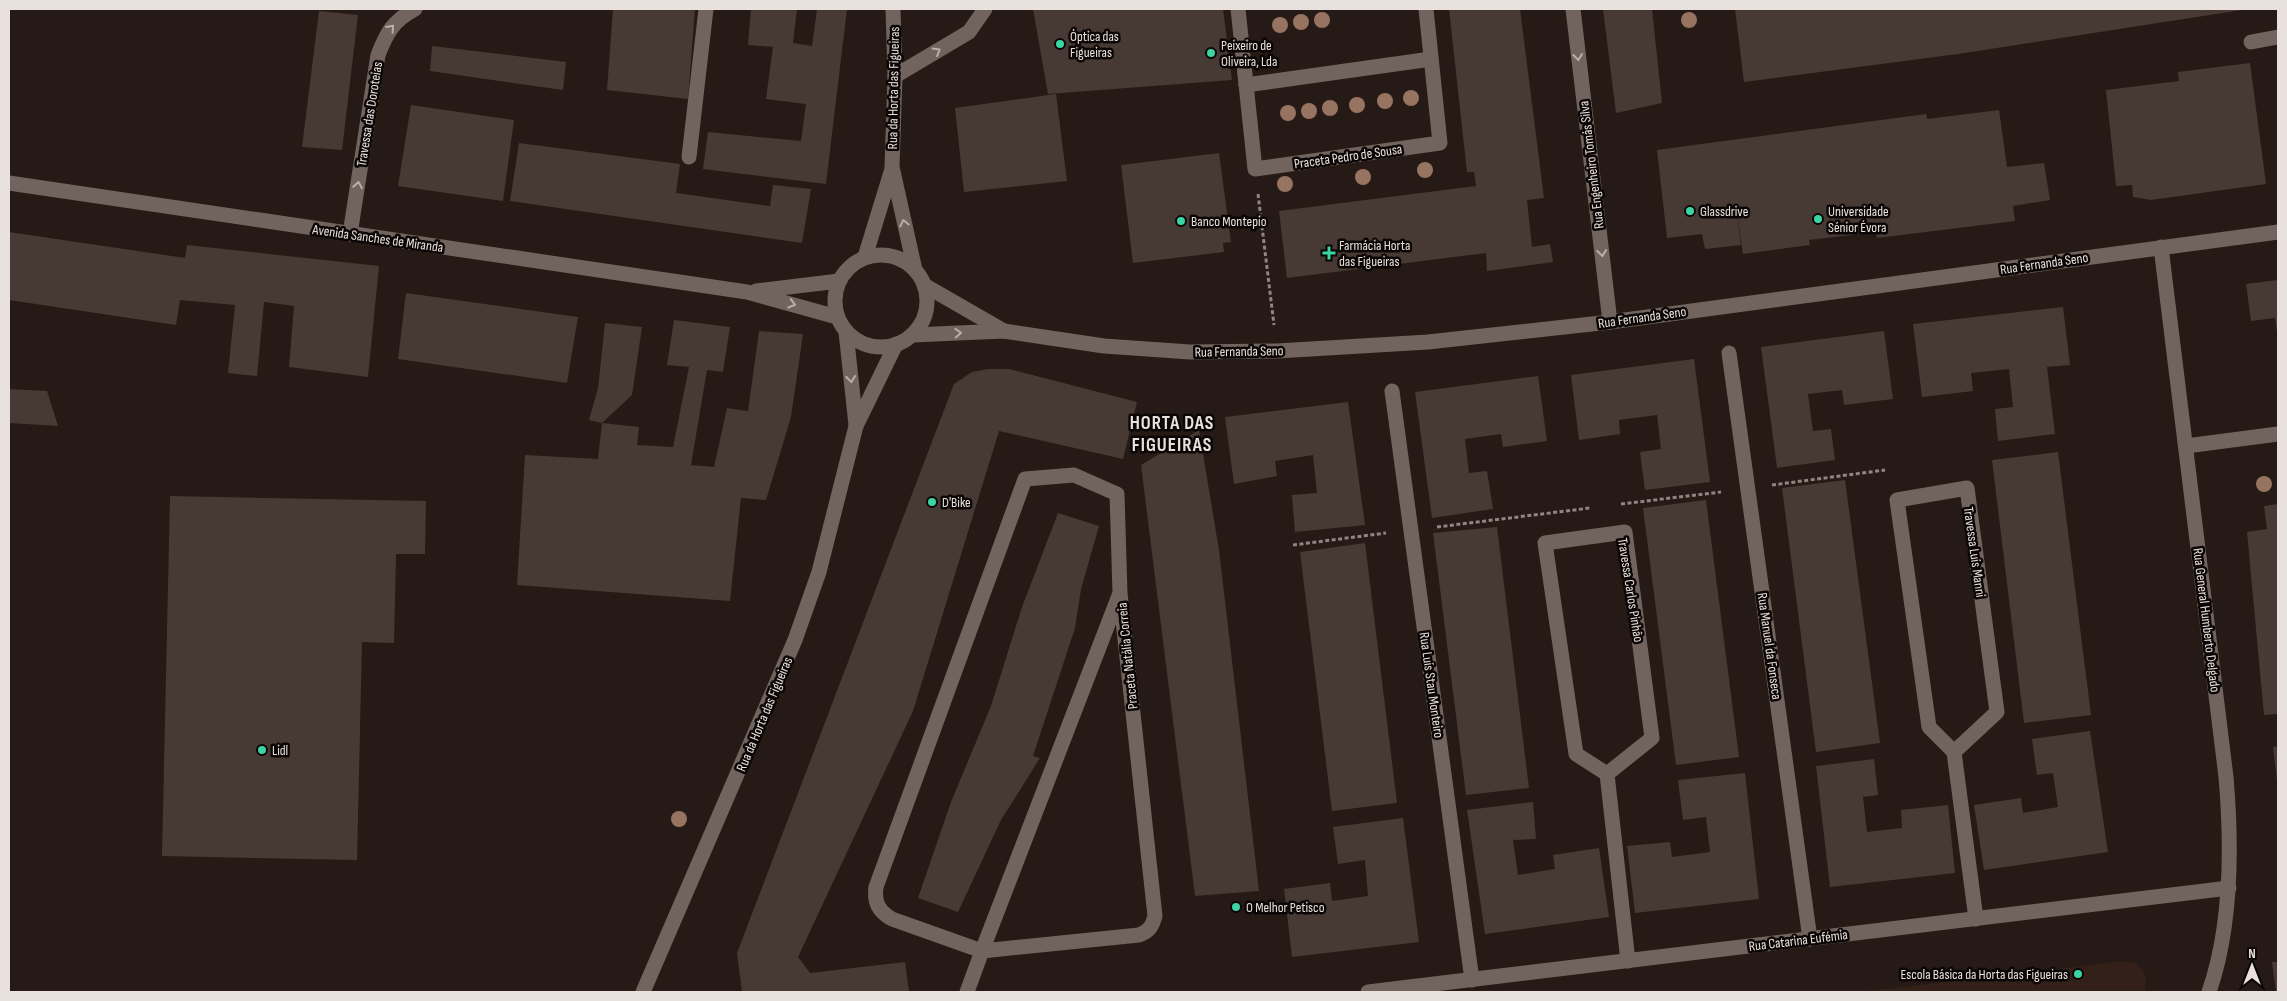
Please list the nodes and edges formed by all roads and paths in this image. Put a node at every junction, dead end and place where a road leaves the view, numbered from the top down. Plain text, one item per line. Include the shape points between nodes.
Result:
1 (415, 9) edge
2 (706, 9) edge
3 (893, 9) edge
4 (985, 9) edge
5 (1238, 9) edge
6 (1426, 9) edge
7 (1573, 9) edge
8 (2278, 38) edge
9 (2251, 42) dead end
10 (1431, 59) junction
11 (895, 76) junction
12 (1246, 85) junction
13 (689, 157) dead end
14 (892, 167) junction
15 (1255, 169) junction
16 (9, 183) edge
17 (2278, 232) edge
18 (350, 234) junction
19 (2161, 247) junction
20 (865, 257) junction
21 (915, 270) junction
22 (839, 281) junction
23 (924, 285) junction
24 (747, 292) junction
25 (837, 317) junction
26 (1610, 322) junction
27 (1004, 331) junction
28 (846, 332) junction
29 (912, 335) junction
30 (896, 344) junction
31 (1277, 351) junction
32 (1729, 354) dead end
33 (1392, 391) dead end
34 (856, 426) junction
35 (2278, 434) edge
36 (2186, 446) junction
37 (1884, 470) dead end
38 (1748, 488) junction
39 (1619, 504) dead end
40 (1599, 507) dead end
41 (1411, 530) junction
42 (1293, 545) dead end
43 (1120, 593) junction
44 (1954, 752) junction
45 (1607, 774) junction
46 (2229, 888) junction
47 (1976, 919) junction
48 (1810, 939) junction
49 (982, 951) junction
50 (1628, 960) junction
51 (1472, 980) junction
52 (643, 992) edge
53 (967, 992) edge
54 (1368, 992) edge
55 (2209, 992) edge

18 -> 1 street, Travessa das Doroteias via 378,55 387,32
2 - 13 street
3 - 11 street, Rua da Horta das Figueiras
11 -> 4 street via 969,32
5 - 12 street
6 - 10 street, Praceta Pedro de Sousa
7 -> 26 street, Rua Engenheiro Tomás Silva
8 - 9 street
10 - 12 street
10 - 15 street, Praceta Pedro de Sousa via 1440,143
11 - 14 street, Rua da Horta das Figueiras
12 - 15 street
14 - 20 street, Rua da Horta das Figueiras
21 -> 14 street, Rua da Horta das Figueiras
15 - 31 path
16 - 18 street, Avenida Sanches de Miranda
17 - 19 street, Rua Fernanda Seno
18 - 24 street, Avenida Sanches de Miranda
19 - 26 street, Rua Fernanda Seno
19 - 36 street, Rua General Humberto Delgado
20 - 21 street via 883,255 900,259
20 - 22 street via 850,267
21 - 23 street
22 - 24 street, Avenida Sanches de Miranda
22 - 25 street via 834,299
23 - 27 street, Rua Fernanda Seno
23 - 29 street via 927,303 923,321
24 -> 25 street, Avenida Sanches de Miranda
25 - 28 street
26 - 31 street, Rua Fernanda Seno via 1428,342
29 -> 27 street, Rua Fernanda Seno
27 - 31 street, Rua Fernanda Seno via 1104,346 1180,352
28 - 30 street via 861,342 878,347
28 -> 34 street, Rua da Horta das Figueiras
29 - 30 street
30 - 34 street, Rua da Horta das Figueiras
32 - 38 street, Rua Manuel da Fonseca
33 - 41 street, Rua Luís Stau Monteiro
34 - 52 street, Rua da Horta das Figueiras via 819,572 795,640
35 - 36 street
36 - 46 street, Rua General Humberto Delgado via 2226,777 2230,830
37 - 38 path
38 - 39 path
38 - 48 street, Rua Manuel da Fonseca
40 - 41 path
41 - 42 path
41 - 51 street, Rua Luís Stau Monteiro
43 - 49 street, Praceta Natália Correia
43 - 49 street, Praceta Natália Correia via 1155,916 1153,925 1139,936
43 - 49 street via 1117,494 1074,474 1025,479 875,896 877,906 892,919
44 - 44 street, Travessa Luís Manni via 1997,712 1967,488 1897,500 1929,726
44 - 47 street
45 - 45 street, Travessa Carlos Pinhão via 1652,738 1624,532 1545,543 1576,754
45 - 50 street
46 - 47 street, Rua Catarina Eufémia
46 - 55 street, Rua General Humberto Delgado
47 - 48 street, Rua Catarina Eufémia
48 - 50 street, Rua Catarina Eufémia
49 - 53 street, Praceta Natália Correia
50 - 51 street, Rua Catarina Eufémia
51 - 54 street, Rua Catarina Eufémia

